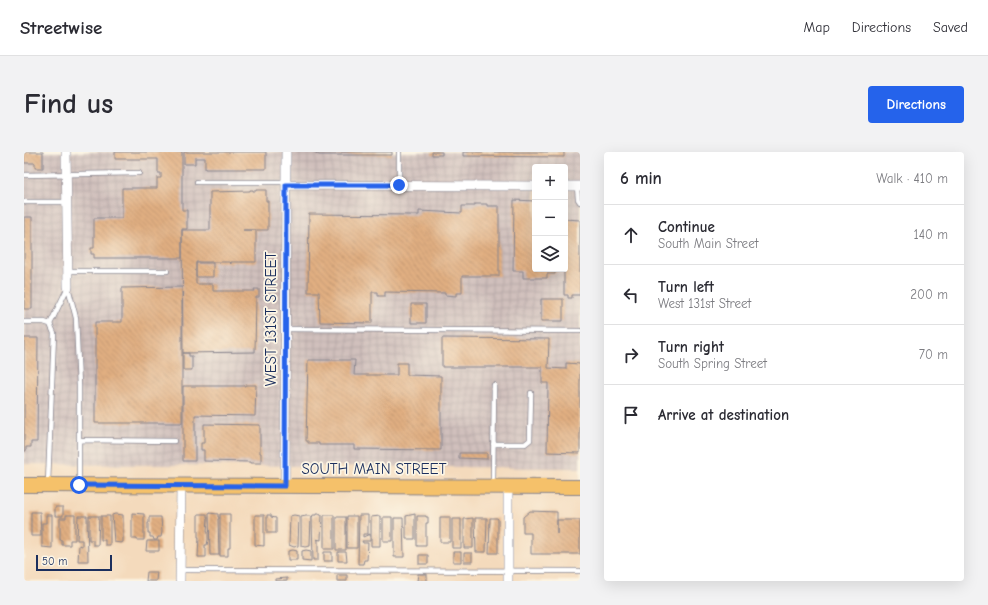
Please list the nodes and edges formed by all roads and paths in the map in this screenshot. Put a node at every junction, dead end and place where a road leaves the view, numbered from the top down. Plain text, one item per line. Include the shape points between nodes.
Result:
1 (66, 152) edge
2 (286, 152) edge
3 (399, 152) edge
4 (139, 173) dead end
5 (24, 175) edge
6 (66, 175) junction
7 (197, 182) dead end
8 (286, 183) junction
9 (399, 185) junction
10 (532, 186) edge
11 (568, 186) edge
12 (579, 186) edge
13 (24, 202) edge
14 (66, 202) junction
15 (580, 202) edge
16 (67, 271) junction
17 (168, 271) dead end
18 (68, 287) junction
19 (24, 322) edge
20 (50, 324) junction
21 (285, 329) junction
22 (580, 331) edge
23 (494, 385) dead end
24 (531, 393) dead end
25 (79, 440) junction
26 (174, 441) dead end
27 (493, 444) junction
28 (24, 484) edge
29 (48, 484) junction
30 (79, 485) junction
31 (181, 485) junction
32 (285, 486) junction
33 (493, 487) junction
34 (508, 487) junction
35 (580, 487) edge
36 (180, 570) junction
37 (508, 570) junction
38 (580, 571) edge
39 (180, 581) edge
40 (508, 581) edge

1 - 6 street
2 - 8 street, WEST 131ST STREET
3 - 9 lane
4 - 6 lane
5 - 6 lane
6 - 14 street
7 - 8 lane
8 - 9 street
8 - 21 street, WEST 131ST STREET
9 - 10 street
11 - 12 street
12 - 15 lane
13 - 14 lane
14 - 16 street
16 - 17 lane
16 - 18 street
18 - 20 lane
18 - 25 lane via 76,318
19 - 20 lane
20 - 29 lane via 54,333
21 - 22 lane
21 - 32 street, WEST 131ST STREET
23 - 27 lane
24 - 27 lane via 530,440 525,444
25 - 26 lane
25 - 30 lane
27 - 33 lane
28 - 29 main road, SOUTH MAIN STREET
29 - 30 main road, SOUTH MAIN STREET
30 - 31 main road, SOUTH MAIN STREET
31 - 32 main road, SOUTH MAIN STREET
31 - 36 street
32 - 33 main road, SOUTH MAIN STREET
33 - 34 main road, SOUTH MAIN STREET
34 - 35 main road, SOUTH MAIN STREET
34 - 37 street
36 - 37 lane
36 - 39 street
37 - 38 lane
37 - 40 street

